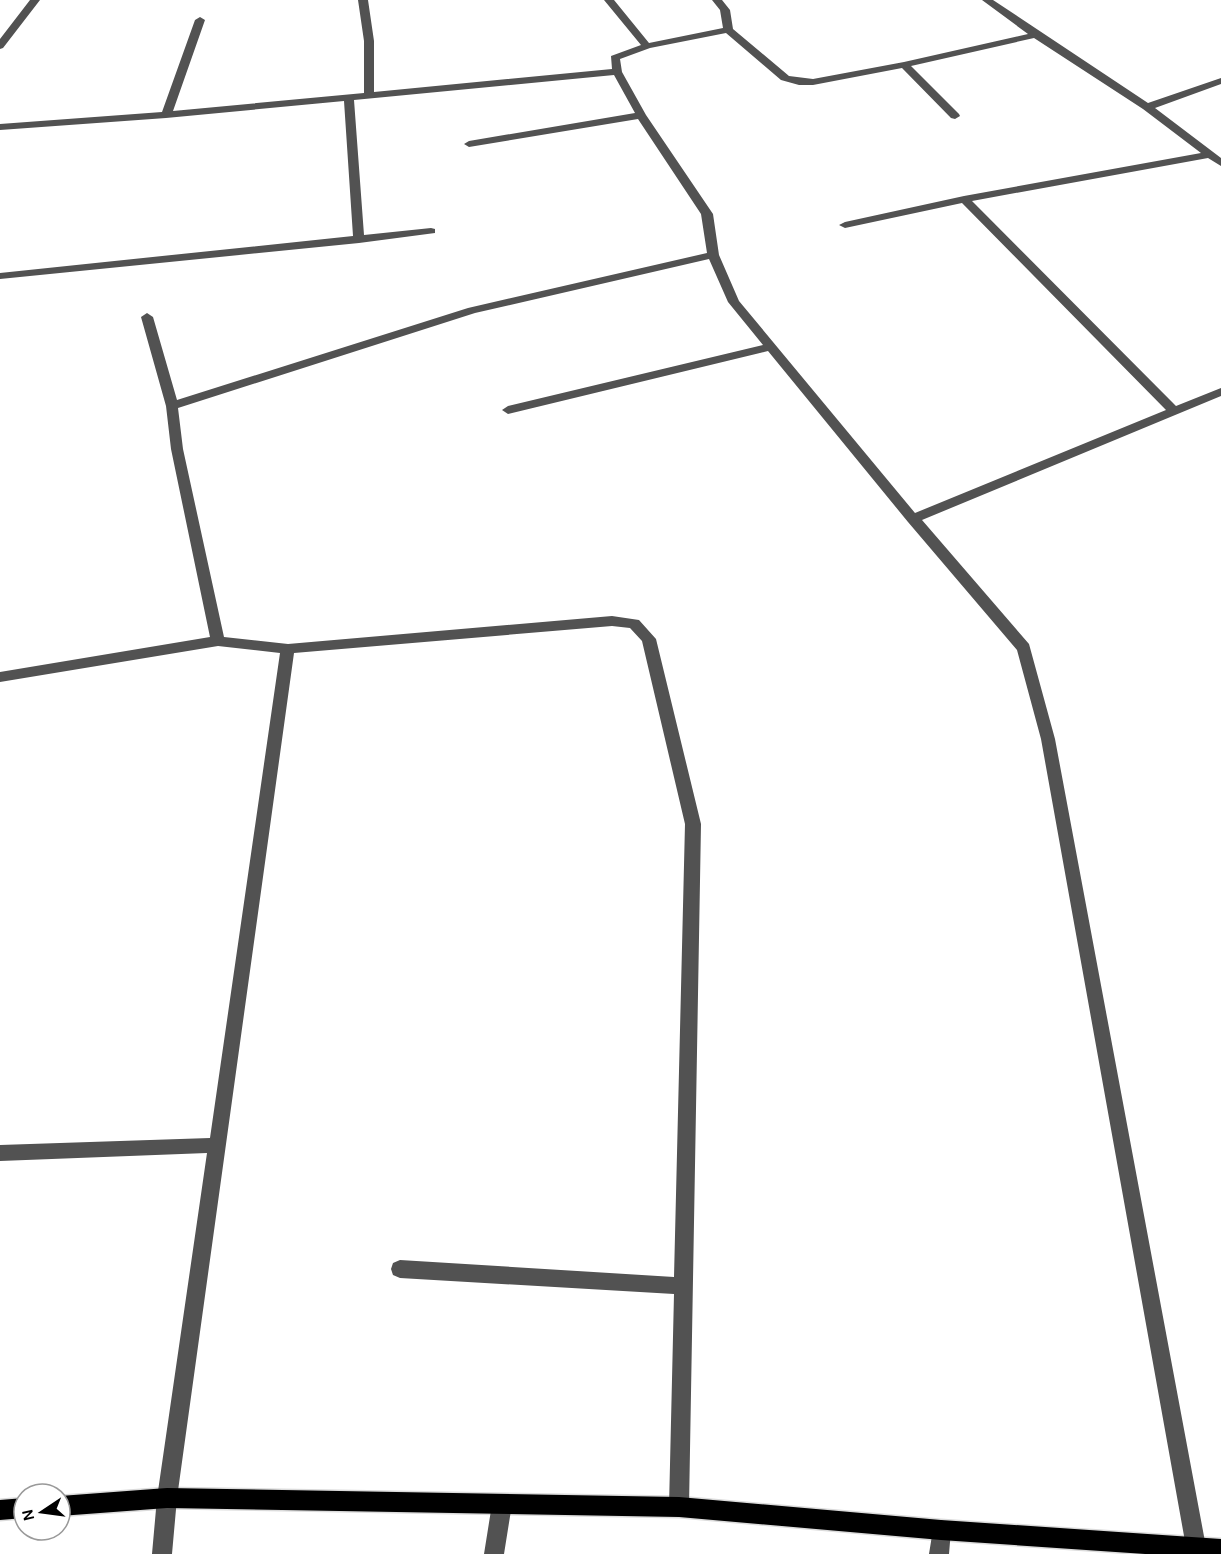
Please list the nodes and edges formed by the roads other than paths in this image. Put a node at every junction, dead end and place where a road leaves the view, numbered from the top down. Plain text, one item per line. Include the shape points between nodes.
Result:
1 (35, 0) edge
2 (363, 0) edge
3 (609, 0) edge
4 (717, 0) edge
5 (987, 0) edge
6 (201, 20) dead end
7 (728, 30) junction
8 (1036, 35) junction
9 (0, 46) edge
10 (647, 46) junction
11 (904, 65) junction
12 (617, 72) junction
13 (1221, 81) edge
14 (369, 96) junction
15 (349, 98) junction
16 (1147, 107) junction
17 (166, 115) junction
18 (641, 115) junction
19 (955, 116) dead end
20 (0, 127) edge
21 (469, 144) dead end
22 (1209, 155) junction
23 (1221, 164) edge
24 (964, 199) junction
25 (845, 225) dead end
26 (431, 231) dead end
27 (359, 240) junction
28 (713, 255) junction
29 (0, 276) edge
30 (147, 317) dead end
31 (772, 347) junction
32 (1221, 392) edge
33 (172, 406) junction
34 (508, 410) dead end
35 (1174, 411) junction
36 (913, 519) junction
37 (218, 641) junction
38 (288, 649) junction
39 (0, 677) edge
40 (217, 1145) junction
41 (0, 1153) edge
42 (400, 1269) dead end
43 (683, 1286) junction
44 (167, 1498) junction
45 (502, 1504) junction
46 (72, 1505) edge
47 (679, 1507) junction
48 (941, 1530) junction
49 (1196, 1547) junction
50 (1221, 1550) edge
51 (162, 1554) edge
52 (494, 1554) edge
53 (939, 1554) edge

1 - 9 street
2 - 14 street via 369,41
3 - 10 street
4 - 7 street via 725,10
5 - 8 street
6 - 17 street
7 - 10 street
7 - 11 street via 785,78 799,82
8 - 11 street
8 - 16 street
10 - 12 street via 615,58
11 - 19 street
12 - 14 street
12 - 18 street
13 - 16 street
14 - 15 street
15 - 17 street
15 - 27 street
16 - 22 street
17 - 20 street
18 - 21 street
18 - 28 street via 707,214
22 - 23 street
22 - 24 street
24 - 25 street
24 - 35 street
26 - 27 street
27 - 29 street
28 - 31 street via 734,302
28 - 33 street via 472,310
30 - 33 street
31 - 34 street
31 - 36 street
32 - 35 street
33 - 37 street via 177,448
35 - 36 street
36 - 49 street via 1024,648 1048,739
37 - 38 street
37 - 39 street
38 - 40 street
38 - 43 street via 612,621 634,623 649,639 693,824
40 - 41 street
40 - 44 street
42 - 43 street
43 - 47 street
44 - 45 main road
44 - 46 main road
44 - 51 street
45 - 47 main road
45 - 52 street
47 - 48 main road
48 - 49 main road
48 - 53 street
49 - 50 main road

